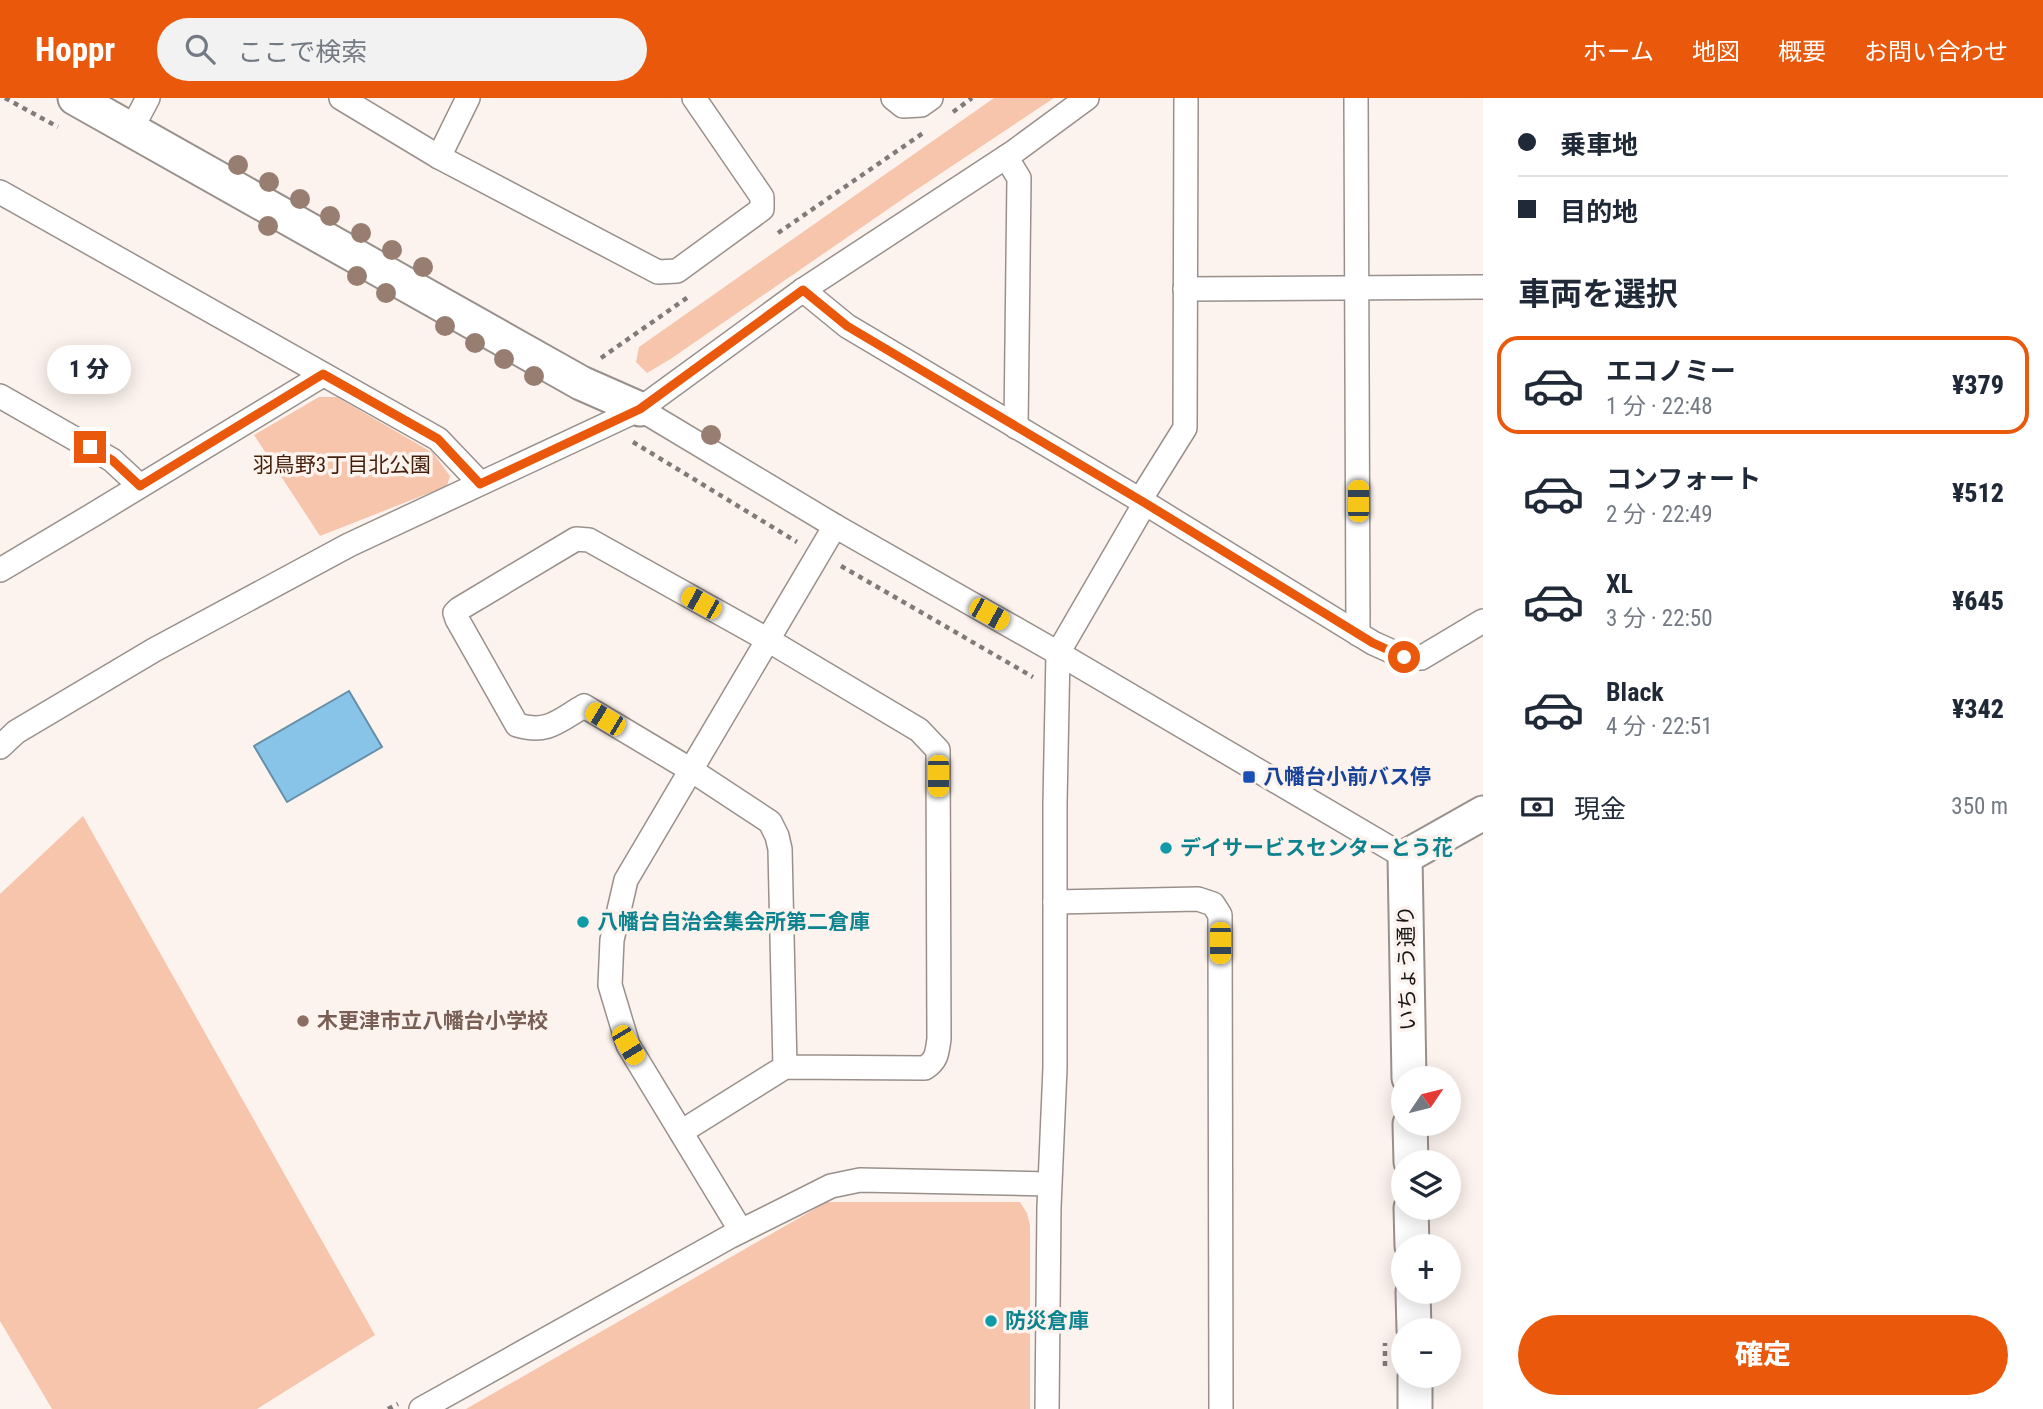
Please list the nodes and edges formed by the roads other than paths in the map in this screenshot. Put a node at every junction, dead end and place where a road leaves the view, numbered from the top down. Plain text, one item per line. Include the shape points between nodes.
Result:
1 (75, 98) edge
2 (148, 98) edge
3 (341, 98) edge
4 (468, 98) edge
5 (694, 98) edge
6 (893, 98) edge
7 (931, 98) edge
8 (1087, 98) edge
9 (1186, 98) edge
10 (1356, 98) edge
11 (131, 130) junction
12 (439, 157) junction
13 (1006, 157) junction
14 (0, 192) edge
15 (1483, 287) edge
16 (1357, 288) junction
17 (1185, 289) junction
18 (803, 290) junction
19 (323, 374) junction
20 (0, 396) edge
21 (640, 409) junction
22 (1016, 427) junction
23 (480, 484) junction
24 (140, 486) junction
25 (1142, 502) junction
26 (835, 526) junction
27 (0, 570) edge
28 (1483, 621) edge
29 (1358, 634) junction
30 (768, 640) junction
31 (1058, 653) junction
32 (0, 747) edge
33 (691, 770) junction
34 (1483, 813) edge
35 (1405, 857) junction
36 (1055, 902) junction
37 (785, 1066) junction
38 (1409, 1066) edge
39 (681, 1132) junction
40 (1049, 1185) junction
41 (741, 1231) junction
42 (1406, 1388) edge
43 (421, 1409) edge
44 (1047, 1409) edge
45 (1221, 1409) edge
46 (1415, 1409) edge

1 - 11 street
2 - 11 street
3 - 12 street
4 - 12 street
5 - 12 street via 762,197 762,209 677,271 658,272
6 - 7 street via 903,106 921,105
8 - 13 street
9 - 17 street
10 - 16 street
11 - 21 street via 581,383
13 - 18 street
13 - 22 street via 1019,178
14 - 19 street
15 - 16 street
16 - 17 street
16 - 29 street
17 - 25 street via 1185,428
18 - 21 street
18 - 22 street via 847,326
19 - 23 street via 438,439
19 - 24 street
20 - 24 street via 112,460
21 - 23 street
21 - 26 street
22 - 25 street
23 - 32 street via 349,545 154,650 16,732
24 - 27 street
25 - 29 street
25 - 31 street
26 - 30 street
26 - 31 street
28 - 29 street via 1421,658 1404,657
30 - 33 street
30 - 33 street via 589,540 576,539 456,613 517,725 532,730 549,727 584,706
30 - 37 street via 919,730 938,750 937,1055 925,1068
31 - 35 street
31 - 36 street
33 - 37 street via 770,822 777,836
33 - 39 street via 626,880 612,940 610,985 628,1045
34 - 35 street
35 - 38 street, いちょう通り
36 - 40 street via 1055,1068
36 - 45 street via 1198,899 1213,904 1220,915
37 - 39 street
39 - 41 street
40 - 41 street via 860,1180 831,1186
40 - 44 street
41 - 43 street
42 - 46 street

